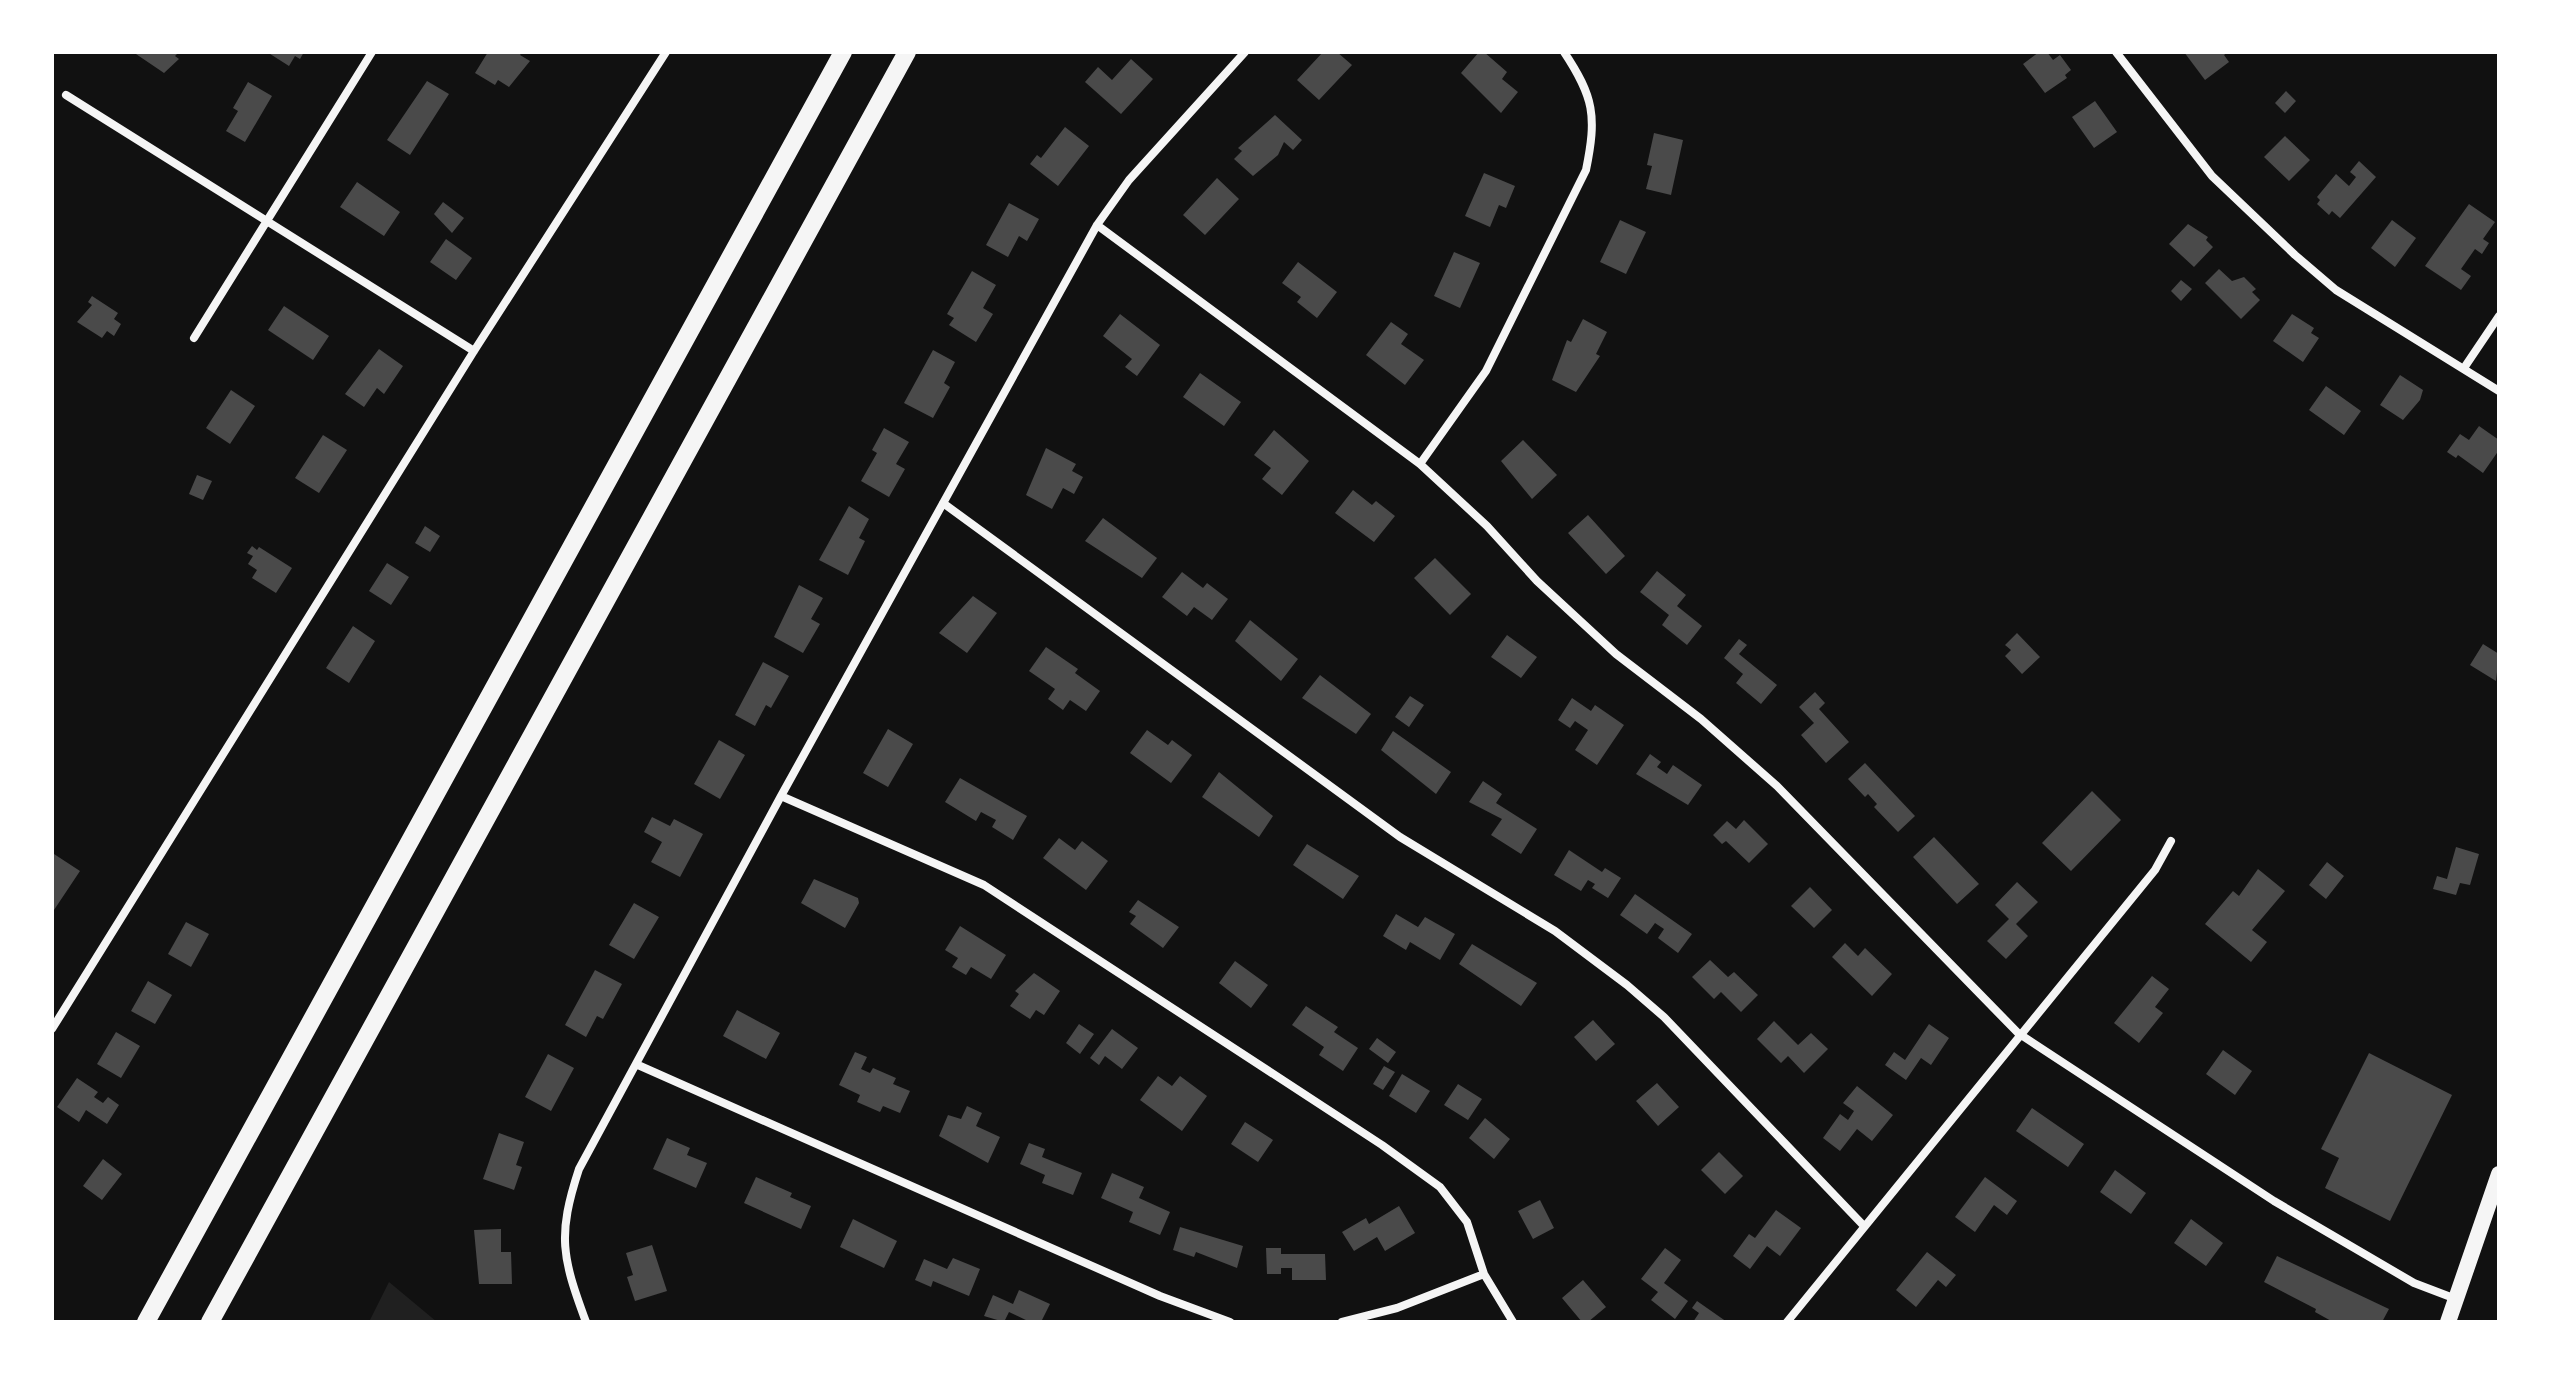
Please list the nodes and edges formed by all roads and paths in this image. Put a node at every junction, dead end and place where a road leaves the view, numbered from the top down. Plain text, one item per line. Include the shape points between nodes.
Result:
1 (372, 52) edge
2 (666, 52) edge
3 (843, 52) edge
4 (907, 52) edge
5 (1245, 52) edge
6 (1564, 52) edge
7 (2116, 52) edge
8 (66, 95) dead end
9 (263, 222) junction
10 (1097, 225) junction
11 (2499, 316) edge
12 (194, 338) dead end
13 (474, 351) junction
14 (2464, 368) junction
15 (2499, 391) edge
16 (1420, 464) junction
17 (943, 503) junction
18 (781, 796) junction
19 (2171, 841) dead end
20 (52, 1029) edge
21 (2018, 1033) junction
22 (638, 1065) junction
23 (2499, 1174) edge
24 (1863, 1225) junction
25 (1484, 1274) junction
26 (2457, 1300) junction
27 (146, 1322) edge
28 (210, 1322) edge
29 (586, 1322) edge
30 (1230, 1322) edge
31 (1342, 1322) edge
32 (1513, 1322) edge
33 (1787, 1322) edge
34 (2448, 1322) edge

1 - 9 street
2 - 13 street
3 - 27 highway
4 - 28 highway
5 - 10 street via 1129,180
6 - 16 street via 1587,88 1594,134 1586,170 1486,371
7 - 14 street via 2212,176 2295,255 2336,290
8 - 9 street
9 - 12 street
9 - 13 street
10 - 16 street
10 - 17 street
11 - 14 street
13 - 20 street
14 - 15 street
16 - 21 street via 1616,654 1777,786
17 - 18 street
17 - 24 street via 1400,837 1555,931 1627,985
18 - 22 street
18 - 25 street via 984,885 1382,1145 1440,1187 1467,1222
19 - 21 street via 2155,870
21 - 24 street
21 - 26 street via 2274,1201 2414,1283
22 - 29 street via 579,1169 564,1214 564,1264
22 - 30 street via 1160,1296
23 - 26 main road
24 - 33 street
25 - 31 street via 1397,1308
25 - 32 street
26 - 34 main road

